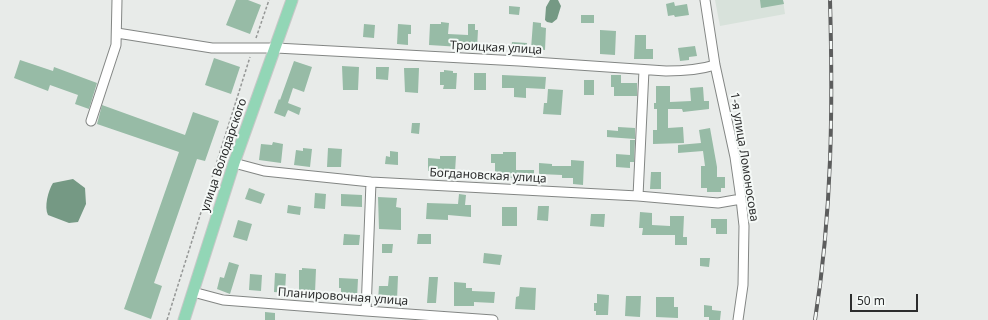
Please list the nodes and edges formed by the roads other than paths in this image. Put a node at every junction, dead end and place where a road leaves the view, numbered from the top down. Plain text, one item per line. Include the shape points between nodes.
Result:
1 (117, 0) edge
2 (292, 0) edge
3 (705, 0) edge
4 (117, 33) junction
5 (276, 48) junction
6 (715, 65) junction
7 (644, 70) junction
8 (91, 121) dead end
9 (234, 163) junction
10 (371, 182) junction
11 (638, 196) junction
12 (741, 199) junction
13 (193, 292) junction
14 (366, 312) junction
15 (184, 320) edge
16 (493, 320) edge
17 (738, 320) edge

1 - 4 street
2 - 5 main road, улица Володарского
3 - 6 street, 1-я улица Ломоносова
4 - 5 street, Троицкая улица via 212,48
4 - 8 street via 116,45
5 - 7 street, Троицкая улица
5 - 9 main road, улица Володарского
6 - 7 street, Троицкая улица via 688,70
6 - 12 street, 1-я улица Ломоносова via 735,157
7 - 11 street
9 - 10 street, Богдановская улица via 264,171
9 - 13 main road, улица Володарского
10 - 11 street, Богдановская улица
10 - 14 street
11 - 12 street, Богдановская улица via 718,203
12 - 17 street, 1-я улица Ломоносова via 744,226 743,285
13 - 14 street, Планировочная улица via 223,300
13 - 15 main road, улица Володарского
14 - 16 street, Планировочная улица

